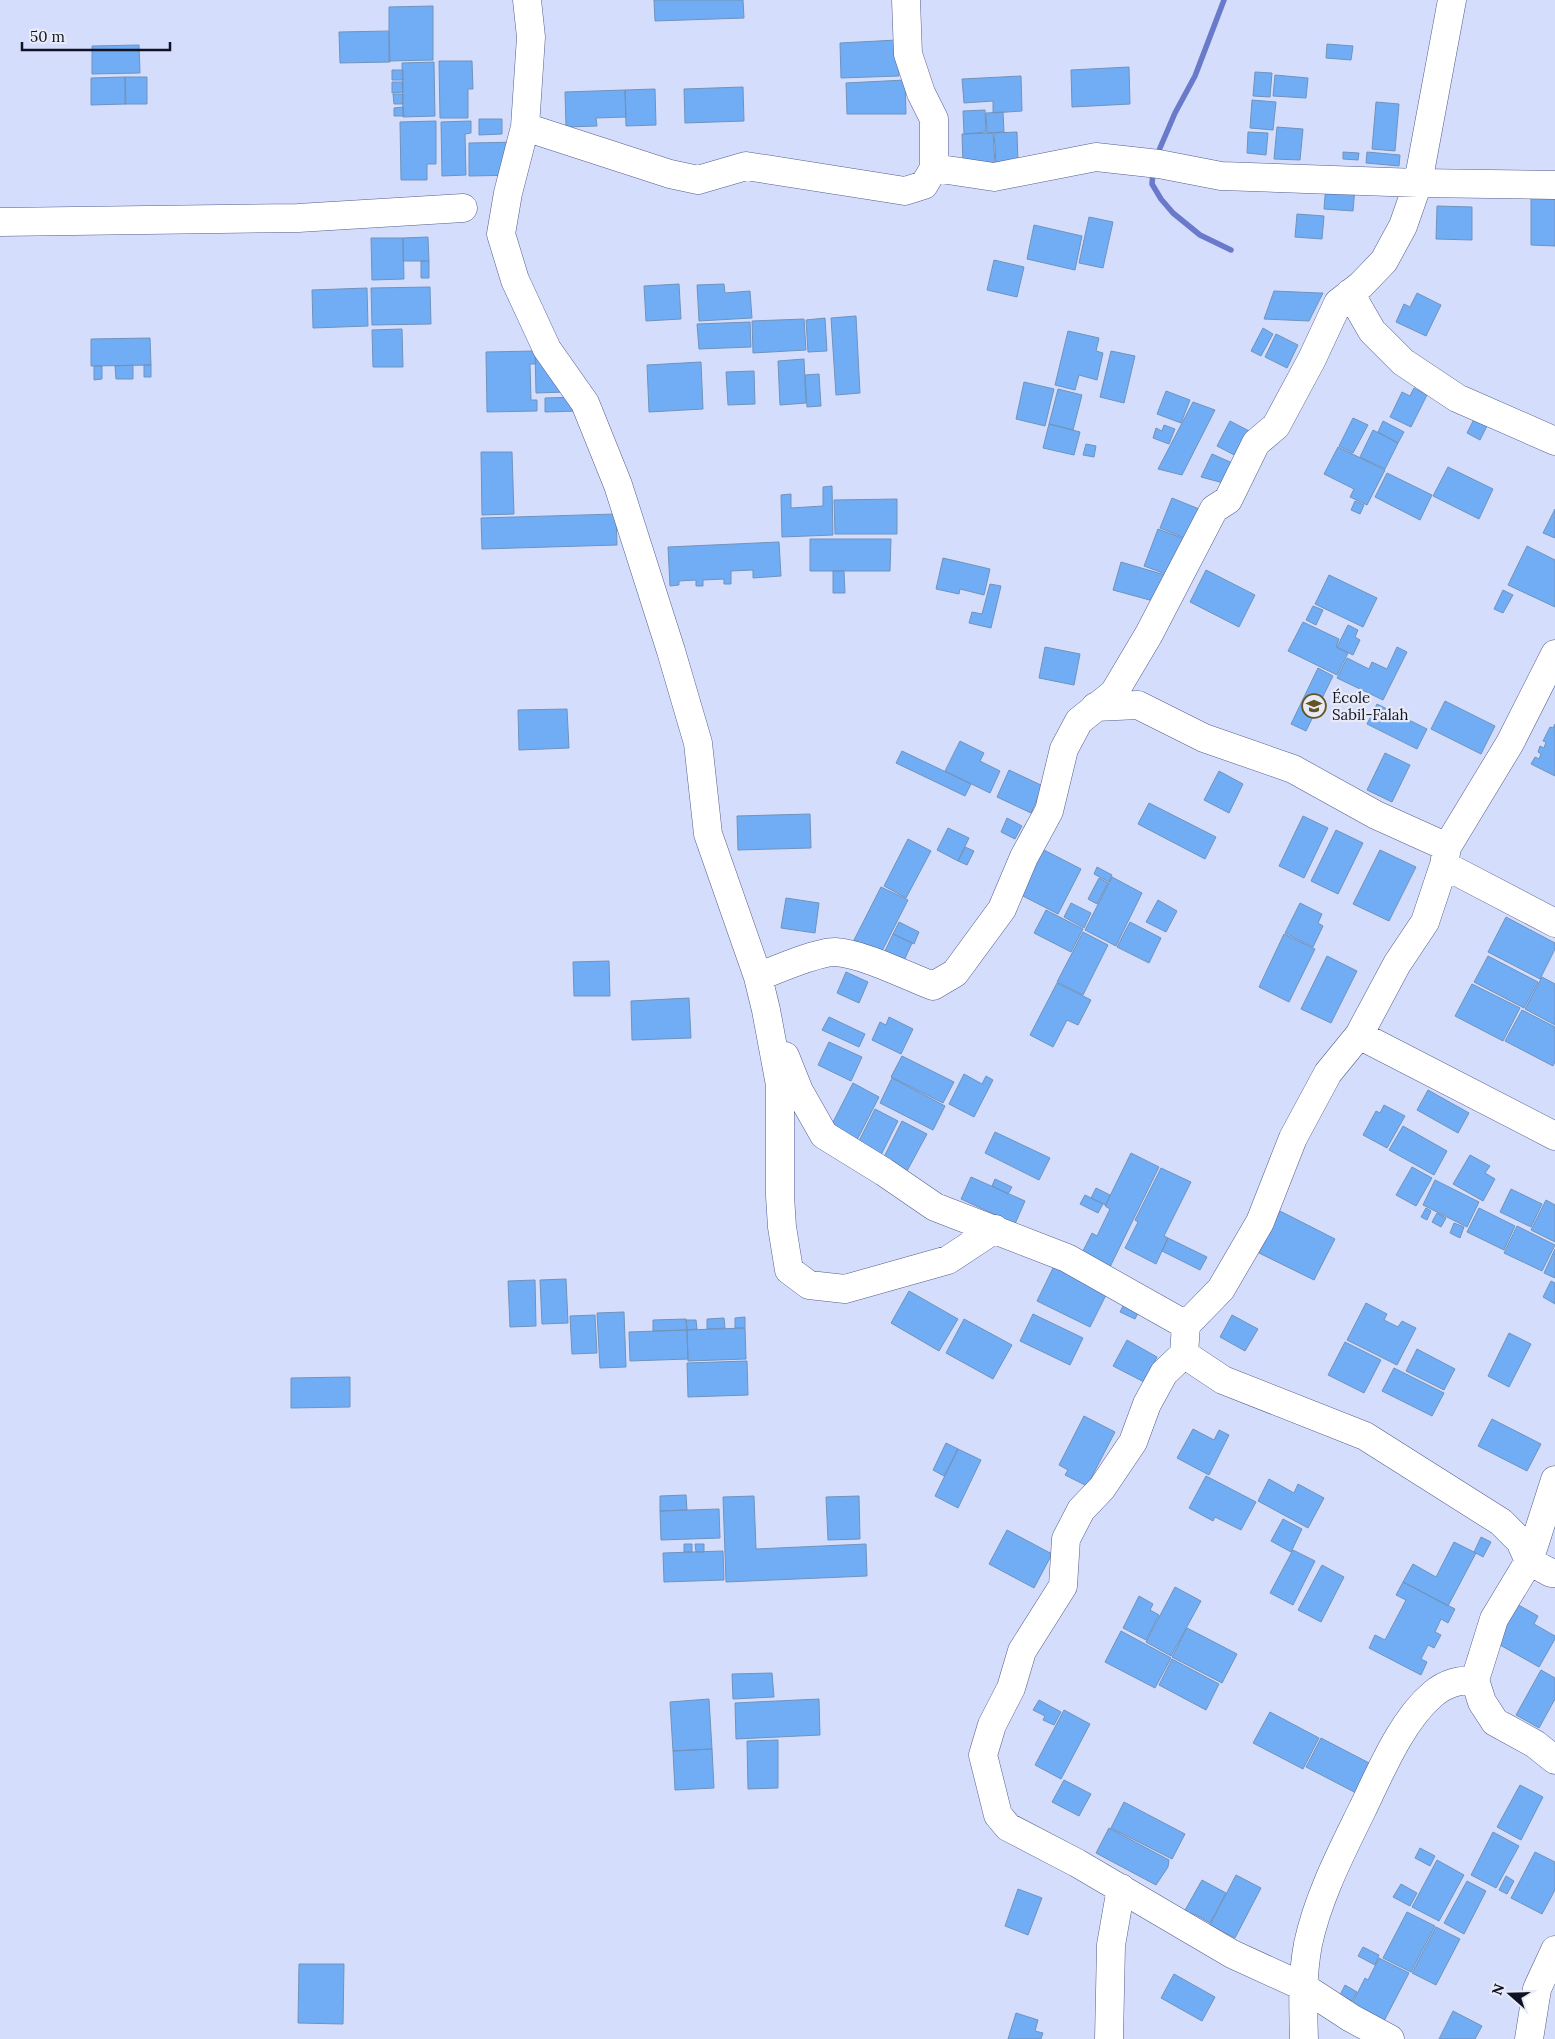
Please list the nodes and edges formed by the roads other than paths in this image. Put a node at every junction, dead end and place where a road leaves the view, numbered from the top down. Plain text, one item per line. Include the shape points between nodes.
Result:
1 (527, 0) edge
2 (906, 0) edge
3 (1452, 0) edge
4 (525, 127) junction
5 (934, 168) junction
6 (1418, 183) junction
7 (1555, 185) edge
8 (463, 208) dead end
9 (0, 222) edge
10 (1350, 294) junction
11 (1555, 441) edge
12 (1555, 654) edge
13 (1095, 707) junction
14 (1445, 856) junction
15 (1555, 923) edge
16 (758, 977) junction
17 (766, 1010) junction
18 (1359, 1035) junction
19 (1555, 1136) edge
20 (995, 1229) junction
21 (1186, 1325) junction
22 (1184, 1354) junction
23 (1555, 1480) edge
24 (1530, 1561) junction
25 (1555, 1573) edge
26 (1475, 1680) junction
27 (1555, 1760) edge
28 (1121, 1888) junction
29 (1555, 1950) edge
30 (1302, 1986) junction
31 (1109, 2039) edge
32 (1304, 2039) edge
33 (1390, 2039) edge
34 (1529, 2039) edge

1 - 4 street via 531,36
2 - 5 street via 908,54 934,119
3 - 6 street
4 - 5 street via 698,180 746,166 905,191 924,185
4 - 16 street via 501,234 515,280 548,350 584,403 618,485 698,743 708,834
5 - 6 street via 994,177 1096,157 1160,164 1221,176
6 - 7 street
6 - 10 street via 1402,226 1384,261
8 - 9 street via 298,218
10 - 11 street via 1372,331 1403,362 1457,398
10 - 13 street via 1338,303 1276,426 1256,443 1228,500 1214,509 1149,634 1114,692
12 - 14 street via 1510,743
13 - 14 street via 1138,705 1204,738 1293,769
13 - 16 street via 1079,721 1064,750 1048,811 1002,909 956,973 933,986 856,956 833,952 794,962
14 - 15 street
14 - 18 street via 1425,922 1397,964
16 - 17 street
17 - 20 street via 799,1091 824,1135 935,1207
17 - 20 street via 780,1085 780,1196 788,1270 809,1285 845,1289 948,1260
18 - 19 street
18 - 21 street via 1328,1073 1293,1138 1260,1222 1221,1289
20 - 21 street via 1067,1258
21 - 22 street
22 - 24 street via 1223,1380 1365,1436 1502,1522 1520,1542
22 - 28 street via 1164,1373 1147,1404 1133,1442 1102,1488 1081,1510 1066,1539 1063,1586 1022,1652 983,1755 998,1815 1008,1827
23 - 24 street
24 - 25 street
24 - 26 street via 1494,1619
26 - 27 street via 1482,1702 1495,1722 1535,1744
26 - 30 street via 1456,1680 1434,1693 1415,1713 1396,1745 1323,1896 1308,1943
28 - 30 street via 1232,1954
28 - 31 street via 1111,1945
29 - 34 street via 1537,1989
30 - 32 street
30 - 33 street

